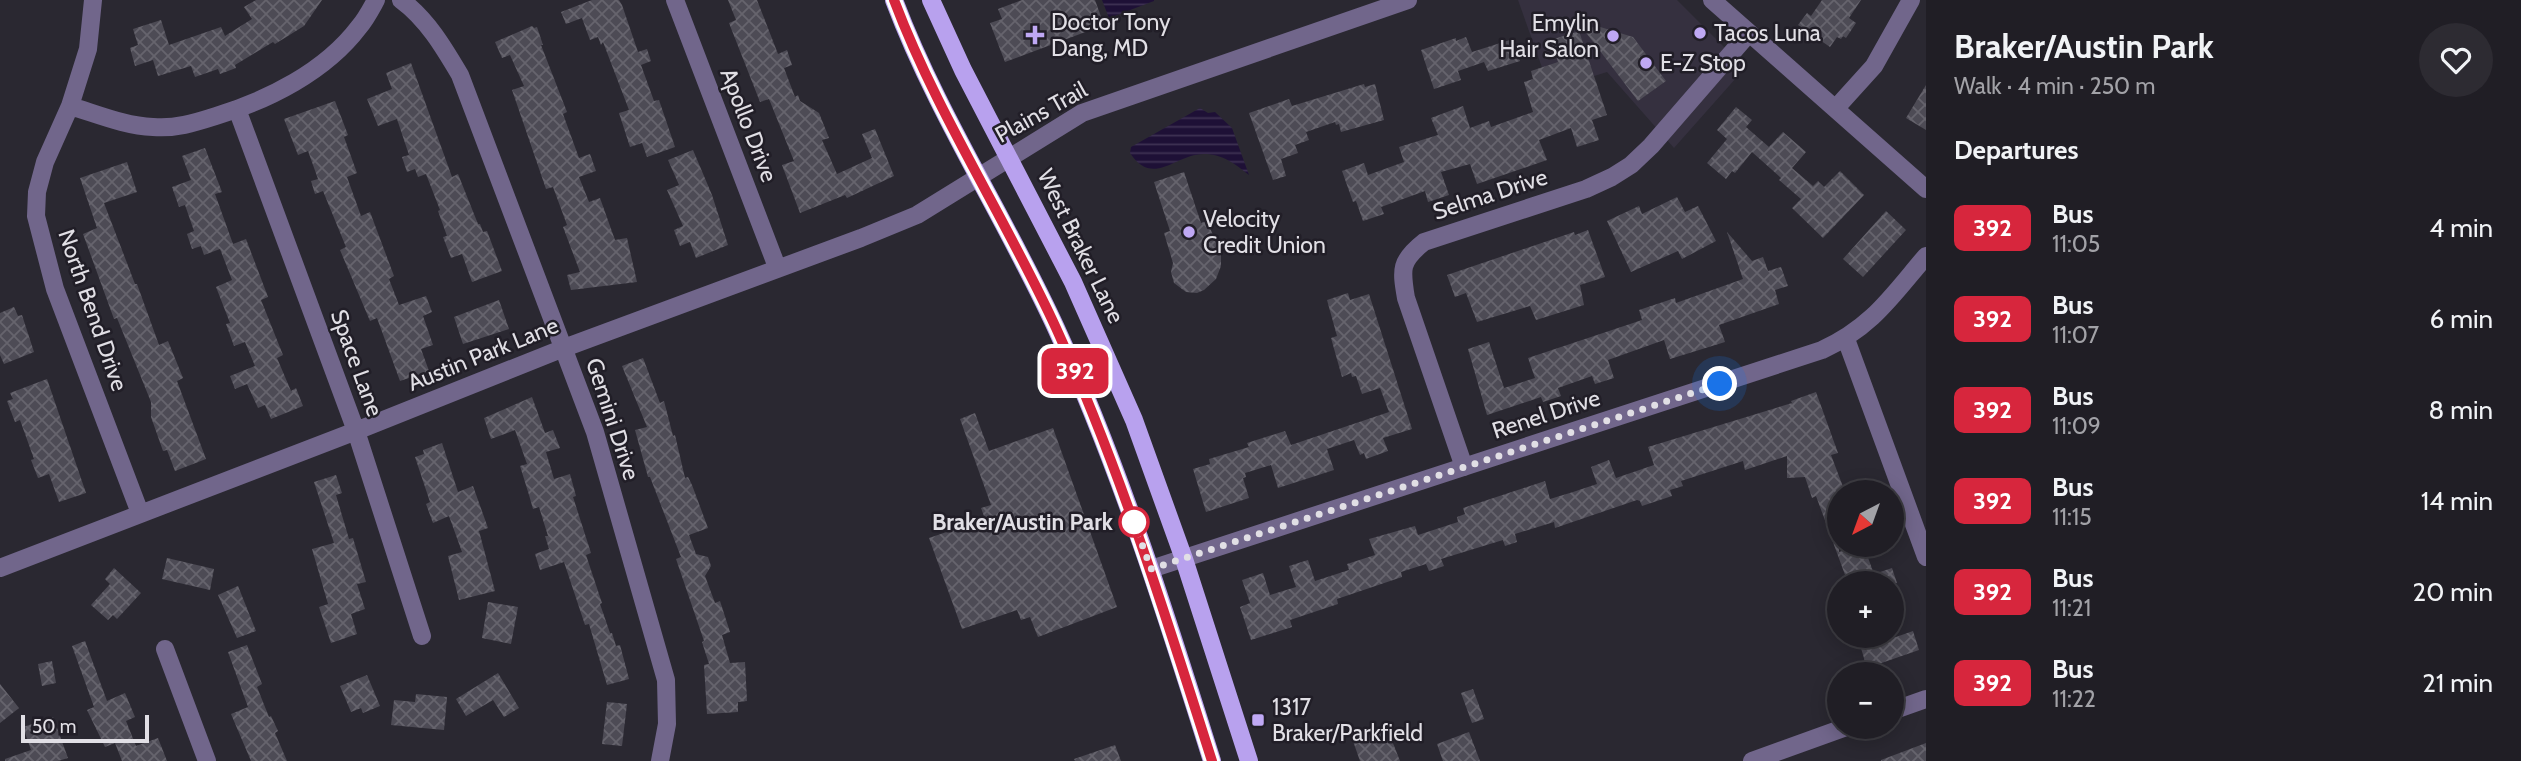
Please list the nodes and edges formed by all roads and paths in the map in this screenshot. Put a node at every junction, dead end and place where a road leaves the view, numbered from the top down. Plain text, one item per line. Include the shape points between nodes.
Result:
1 (93, 0) edge
2 (376, 0) edge
3 (401, 0) edge
4 (675, 0) edge
5 (894, 0) edge
6 (931, 0) edge
7 (1408, 0) edge
8 (1712, 0) edge
9 (1911, 0) edge
10 (1749, 33) junction
11 (70, 106) junction
12 (1836, 108) junction
13 (237, 109) junction
14 (1010, 158) junction
15 (980, 176) junction
16 (1926, 189) edge
17 (1926, 256) edge
18 (777, 267) junction
19 (1846, 339) junction
20 (564, 348) junction
21 (356, 431) junction
22 (1464, 467) junction
23 (140, 513) junction
24 (1926, 557) edge
25 (1184, 559) junction
26 (0, 568) edge
27 (1151, 569) junction
28 (422, 636) dead end
29 (165, 649) dead end
30 (1926, 699) edge
31 (1904, 707) edge
32 (1827, 734) edge
33 (207, 761) edge
34 (660, 761) edge
35 (1212, 761) edge
36 (1249, 761) edge
37 (1752, 761) edge

1 - 11 street, North Bend Drive via 88,49
2 - 13 street via 335,52 274,93
3 - 20 street, Gemini Drive via 437,38 460,75
4 - 18 street, Apollo Drive
5 - 15 main road via 926,76
6 - 14 main road, West Braker Lane
7 - 14 street, Plains Trail via 1082,113
8 - 10 street
9 - 12 street via 1874,66
10 - 12 street
10 - 22 street, Selma Drive via 1651,146 1612,177 1424,242 1404,262 1406,298
11 - 13 street via 152,127 183,127
11 - 23 street, North Bend Drive via 45,162 36,216 55,289
12 - 16 street
13 - 21 street, Space Lane
14 - 15 street, Plains Trail
14 - 25 main road, West Braker Lane via 1099,337
15 - 18 street, Austin Park Lane via 917,215
15 - 27 main road via 1080,380
17 - 19 street, Renel Drive via 1879,312
18 - 20 street, Austin Park Lane
19 - 22 street, Renel Drive
19 - 24 street
20 - 21 street, Austin Park Lane
20 - 34 street, Gemini Drive via 595,432 666,680 667,724
21 - 23 street, Austin Park Lane
21 - 28 street, Space Lane
22 - 25 street, Renel Drive
23 - 26 street, Austin Park Lane
25 - 27 street, Renel Drive
25 - 36 main road, West Braker Lane
27 - 35 main road
29 - 33 street
30 - 31 street
32 - 37 street

